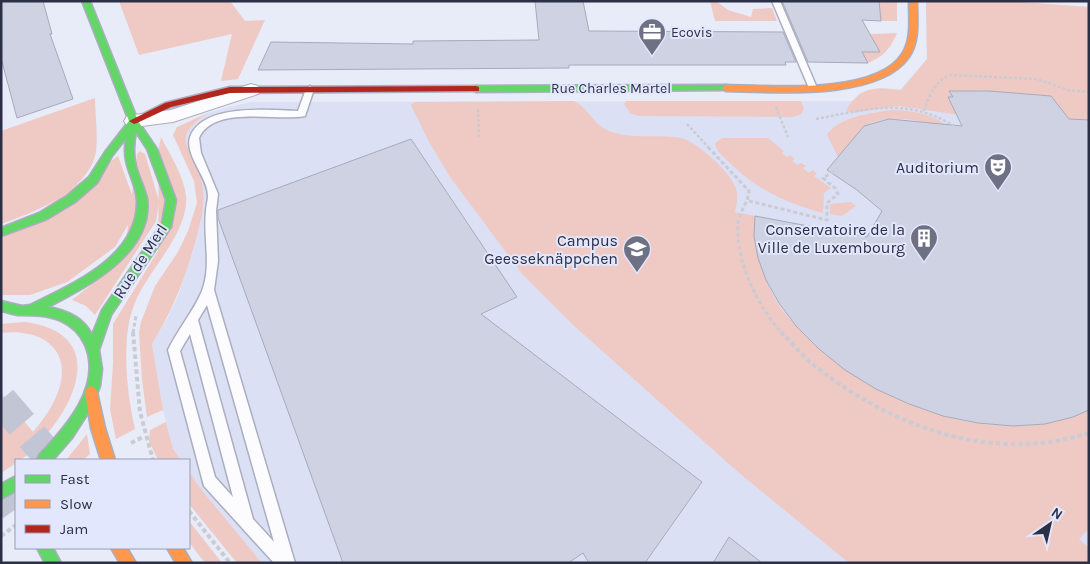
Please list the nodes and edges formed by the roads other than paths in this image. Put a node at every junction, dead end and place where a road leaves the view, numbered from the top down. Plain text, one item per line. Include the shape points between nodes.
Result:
1 (86, 1) edge
2 (776, 1) edge
3 (913, 1) edge
4 (813, 88) junction
5 (310, 89) junction
6 (251, 90) joint
7 (134, 121) junction
8 (1, 232) edge
9 (208, 289) junction
10 (1, 306) edge
11 (25, 310) junction
12 (1, 313) edge
13 (192, 319) junction
14 (94, 347) junction
15 (91, 392) junction
16 (45, 459) edge
17 (108, 459) edge
18 (15, 484) edge
19 (1, 492) edge
20 (248, 524) junction
21 (45, 549) edge
22 (119, 549) edge
23 (175, 549) edge
24 (54, 563) edge
25 (129, 563) edge
26 (186, 563) edge
27 (284, 563) edge
28 (288, 563) edge

1 - 7 main road, Rue de Merl
2 - 4 lane
3 - 4 main road, Rue Charles Martel via 910,48 896,67 860,83
4 - 5 main road, Rue Charles Martel
5 - 6 main road, Rue Charles Martel
5 - 9 lane via 302,114 231,115 206,124 192,140 213,193 214,250
6 - 7 street, Rue Charles Martel via 173,116
7 - 8 main road via 108,154 93,180 71,199 43,216
7 - 11 main road, Rue de Merl via 129,156 143,208 132,240 93,275
7 - 14 main road, Rue de Merl via 152,149 171,200 166,224 106,313
9 - 13 lane
9 - 28 lane
10 - 11 main road
11 - 12 main road
11 - 14 main road via 48,311 64,316 87,334
13 - 20 lane
13 - 20 lane via 174,350 209,481
14 - 15 main road via 95,376
15 - 16 main road via 72,430
15 - 17 main road
18 - 19 main road
20 - 27 lane
21 - 24 main road
22 - 25 main road
23 - 26 main road

